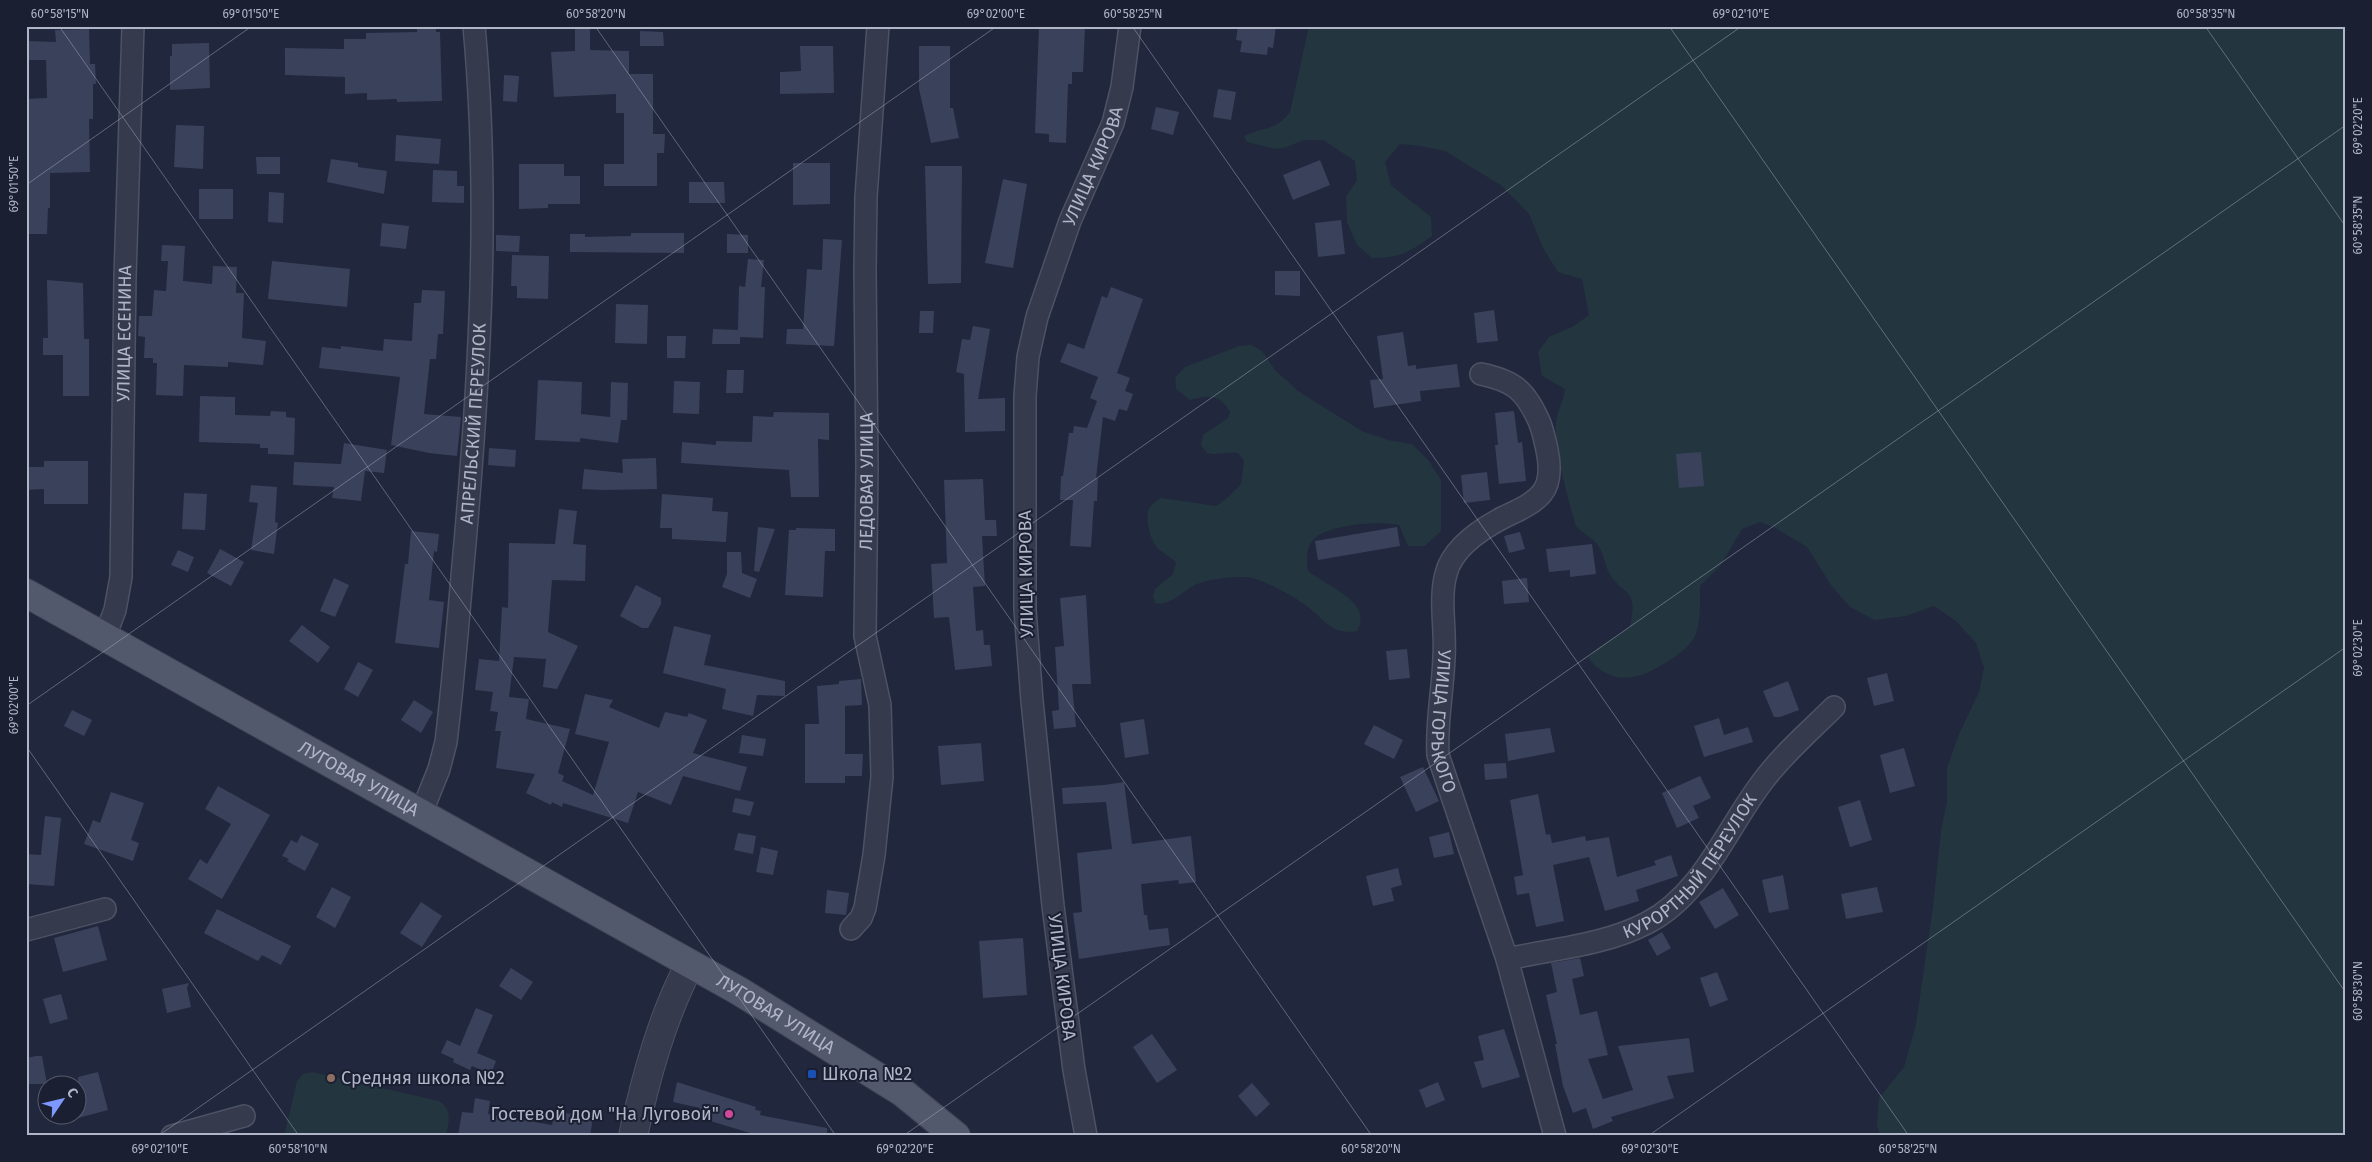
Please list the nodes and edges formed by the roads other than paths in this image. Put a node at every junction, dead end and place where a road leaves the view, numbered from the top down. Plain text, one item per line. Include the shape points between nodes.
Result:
1 (133, 26) edge
2 (474, 26) edge
3 (878, 26) edge
4 (1130, 26) edge
5 (1481, 374) dead end
6 (26, 594) edge
7 (104, 639) junction
8 (1834, 707) dead end
9 (421, 814) junction
10 (105, 909) dead end
11 (851, 929) dead end
12 (26, 930) edge
13 (1507, 959) junction
14 (690, 964) junction
15 (244, 1116) dead end
16 (933, 1126) edge
17 (172, 1136) edge
18 (633, 1136) edge
19 (956, 1136) edge
20 (1086, 1136) edge
21 (1555, 1136) edge

1 - 7 street, УЛИЦА ЕСЕНИНА via 125,277 121,578 115,610
2 - 9 street, АПРЕЛЬСКИЙ ПЕРЕУЛОК via 483,199 479,346 446,742
3 - 11 street, ЛЕДОВАЯ УЛИЦА via 866,197 865,636 880,705 882,777 865,908
4 - 20 street, УЛИЦА КИРОВА via 1122,87 1112,123 1070,221 1037,317 1028,357 1025,396 1025,610 1032,701 1062,981
5 - 13 street, УЛИЦА ГОРЬКОГО via 1503,379 1518,389 1532,405 1541,425 1550,464 1548,483 1542,494 1532,504 1501,519 1463,546 1452,559 1445,581 1438,755
6 - 7 main road, ЛУГОВАЯ УЛИЦА
7 - 9 main road, ЛУГОВАЯ УЛИЦА
8 - 13 street, КУРОРТНЫЙ ПЕРЕУЛОК via 1764,780 1695,883 1668,909 1625,933
9 - 14 main road, ЛУГОВАЯ УЛИЦА
10 - 12 street
13 - 21 street, УЛИЦА ГОРЬКОГО
14 - 16 main road, ЛУГОВАЯ УЛИЦА via 871,1071
14 - 18 street via 669,1008
15 - 17 street
16 - 19 main road, ЛУГОВАЯ УЛИЦА

